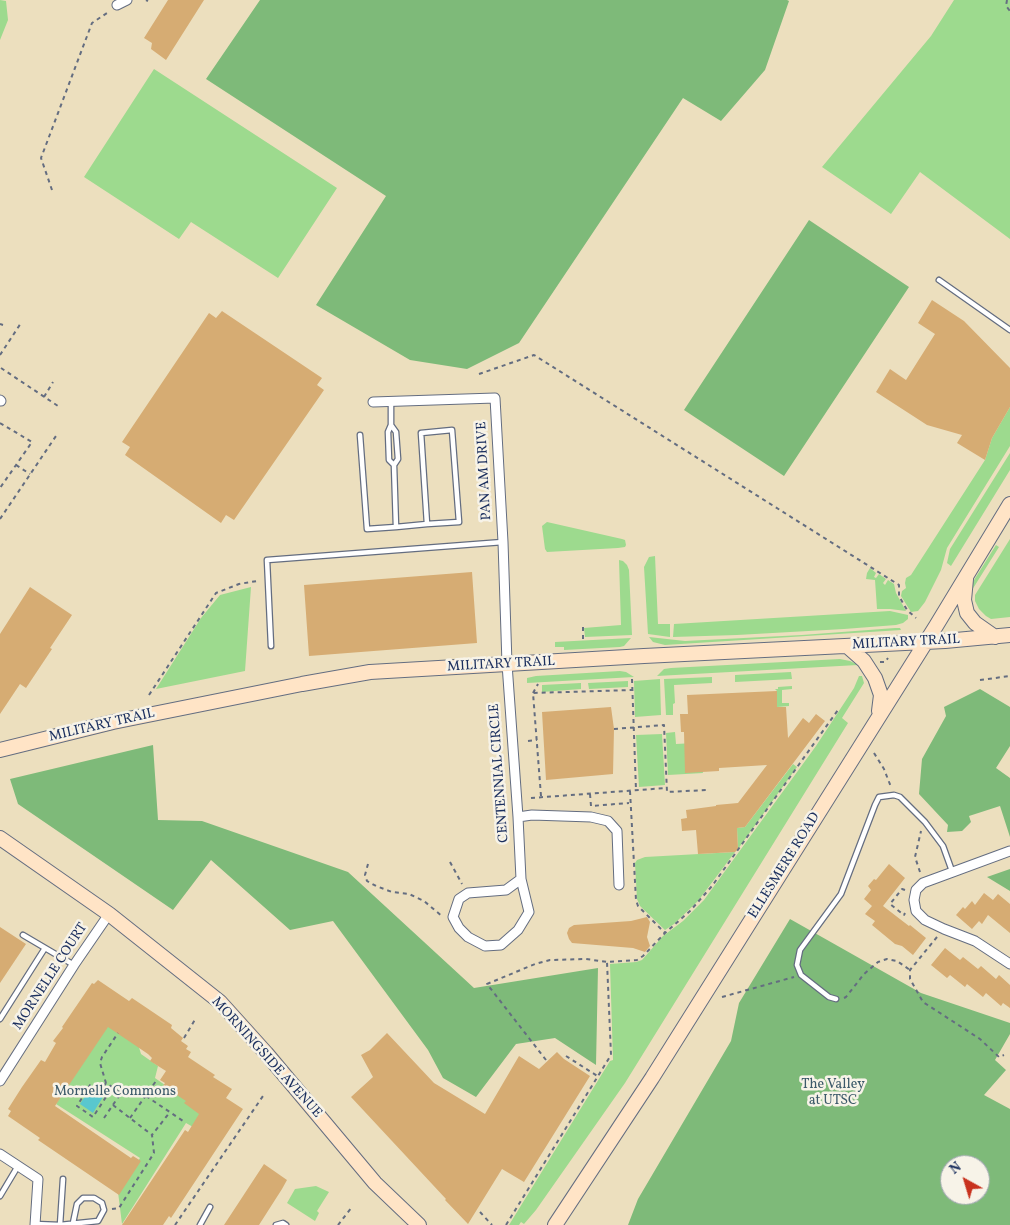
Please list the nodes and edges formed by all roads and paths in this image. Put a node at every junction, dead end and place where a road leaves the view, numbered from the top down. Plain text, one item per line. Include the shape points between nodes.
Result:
1 (127, 0) edge
2 (1007, 0) edge
3 (117, 5) dead end
4 (1010, 12) edge
5 (101, 17) dead end
6 (52, 190) dead end
7 (939, 280) dead end
8 (21, 323) dead end
9 (1010, 330) edge
10 (0, 355) edge
11 (0, 368) edge
12 (479, 374) dead end
13 (53, 382) dead end
14 (44, 397) junction
15 (391, 400) junction
16 (373, 402) dead end
17 (58, 406) dead end
18 (0, 423) edge
19 (392, 425) junction
20 (58, 433) dead end
21 (360, 435) dead end
22 (16, 465) junction
23 (394, 465) junction
24 (30, 474) junction
25 (0, 488) edge
26 (1010, 504) edge
27 (0, 511) edge
28 (4, 513) junction
29 (0, 519) edge
30 (427, 524) junction
31 (396, 527) junction
32 (502, 542) junction
33 (966, 575) junction
34 (257, 581) dead end
35 (916, 618) dead end
36 (583, 624) dead end
37 (1010, 635) edge
38 (995, 636) junction
39 (583, 639) dead end
40 (925, 642) junction
41 (271, 646) dead end
42 (847, 646) junction
43 (885, 662) dead end
44 (889, 662) dead end
45 (506, 664) junction
46 (1010, 676) edge
47 (632, 679) dead end
48 (980, 680) dead end
49 (538, 684) dead end
50 (632, 690) junction
51 (533, 693) junction
52 (149, 695) dead end
53 (838, 710) dead end
54 (878, 716) junction
55 (634, 728) junction
56 (614, 729) dead end
57 (537, 740) junction
58 (528, 741) dead end
59 (1, 750) edge
60 (874, 753) dead end
61 (795, 763) dead end
62 (799, 766) junction
63 (667, 788) junction
64 (636, 790) junction
65 (706, 790) dead end
66 (630, 791) junction
67 (590, 794) junction
68 (894, 795) junction
69 (540, 796) junction
70 (531, 798) dead end
71 (630, 803) junction
72 (518, 817) junction
73 (921, 830) dead end
74 (2, 838) edge
75 (1010, 851) edge
76 (450, 862) dead end
77 (368, 864) dead end
78 (952, 871) junction
79 (520, 879) junction
80 (924, 883) junction
81 (462, 884) dead end
82 (619, 885) dead end
83 (914, 895) junction
84 (914, 907) junction
85 (109, 914) junction
86 (443, 917) dead end
87 (944, 929) junction
88 (664, 933) junction
89 (23, 935) dead end
90 (45, 948) junction
91 (607, 962) junction
92 (1010, 964) edge
93 (74, 965) junction
94 (910, 970) junction
95 (801, 975) junction
96 (722, 997) dead end
97 (836, 999) joint
98 (196, 1018) dead end
99 (0, 1019) edge
100 (118, 1033) dead end
101 (184, 1038) dead end
102 (1004, 1055) dead end
103 (566, 1056) dead end
104 (546, 1060) dead end
105 (599, 1076) junction
106 (0, 1081) edge
107 (156, 1081) dead end
108 (106, 1083) junction
109 (100, 1092) junction
110 (146, 1096) junction
111 (263, 1096) dead end
112 (112, 1105) junction
113 (170, 1112) junction
114 (104, 1118) dead end
115 (130, 1118) junction
116 (183, 1121) dead end
117 (152, 1135) junction
118 (0, 1154) edge
119 (18, 1166) junction
120 (63, 1179) dead end
121 (0, 1196) edge
122 (210, 1207) dead end
123 (352, 1207) dead end
124 (104, 1210) junction
125 (480, 1212) dead end
126 (74, 1223) junction
127 (35, 1224) edge
128 (416, 1224) edge
129 (60, 1225) edge
130 (175, 1225) edge
131 (200, 1225) edge
132 (276, 1225) edge
133 (286, 1225) edge
134 (338, 1225) edge
135 (492, 1225) edge
136 (506, 1225) edge
137 (555, 1225) edge

1 - 3 street
2 - 4 path
5 - 6 path via 92,23 41,158
7 - 9 lane
8 - 10 path
11 - 14 path
12 - 35 path via 534,355 899,585 899,596
13 - 14 path
14 - 17 path
15 - 16 street, PAN AM DRIVE
15 - 19 lane
15 - 32 street, PAN AM DRIVE via 495,398
18 - 22 path via 32,442
19 - 23 lane via 396,432 398,459
19 - 23 lane via 388,432 389,460
20 - 24 path
21 - 31 lane via 367,529
22 - 24 path
22 - 25 path
23 - 31 lane
24 - 28 path
26 - 33 main road, ELLESMERE ROAD
27 - 28 path
28 - 29 path
30 - 30 lane via 421,433 452,430 459,522
30 - 31 lane
32 - 41 lane via 267,560
32 - 45 street, PAN AM DRIVE
33 - 38 main road via 964,600 967,613 975,623
33 - 40 main road, ELLESMERE ROAD
34 - 52 path via 216,593
36 - 39 path
37 - 38 main road, MILITARY TRAIL
38 - 40 main road, MILITARY TRAIL
40 - 42 main road, MILITARY TRAIL
40 - 54 main road, ELLESMERE ROAD
42 - 45 main road, MILITARY TRAIL
42 - 54 main road via 864,661 875,678 881,695
43 - 44 path
45 - 59 main road, MILITARY TRAIL via 370,672 113,722
45 - 72 street, CENTENNIAL CIRCLE
46 - 48 path
47 - 50 path
49 - 51 path
50 - 51 path
50 - 55 path
51 - 57 path
53 - 62 path
54 - 137 main road, ELLESMERE ROAD via 652,1078
55 - 56 path
55 - 63 path via 664,725
55 - 64 path
57 - 58 path
57 - 69 path
60 - 68 path
61 - 62 path
62 - 88 path via 712,886
63 - 64 path
63 - 65 path via 667,792
64 - 66 path
66 - 67 path
66 - 71 path
67 - 69 path
67 - 71 path via 591,806
68 - 78 lane via 925,822 943,846
68 - 95 lane via 879,798 875,804 841,894 800,950 797,965
69 - 70 path
71 - 88 path via 636,900
72 - 79 street, CENTENNIAL CIRCLE
72 - 82 street via 591,817 608,821 616,832
73 - 80 path via 915,857
74 - 85 main road, MORNINGSIDE AVENUE
75 - 78 street
76 - 81 path
77 - 86 path via 367,881 392,892 424,900
78 - 80 street
79 - 79 street, CENTENNIAL CIRCLE via 506,890 468,893 459,899 453,917 459,928 485,946 501,945 506,941 518,930 529,912
80 - 83 street
83 - 84 street
83 - 84 path via 902,889 890,904 904,915
84 - 87 street via 925,920
85 - 93 street, MORNELLE COURT
85 - 128 main road, MORNINGSIDE AVENUE via 220,1002 375,1183
87 - 92 street via 975,941
87 - 94 path
88 - 91 path via 637,960
89 - 90 lane
90 - 93 lane
90 - 99 lane
91 - 104 path via 566,959 535,964 487,984
91 - 105 path via 611,1055
93 - 106 street, MORNELLE COURT
94 - 97 path via 897,961 887,959 878,962 846,997
94 - 102 path via 910,979 923,1002 980,1039 999,1057
95 - 96 path
95 - 97 lane
98 - 101 path
100 - 108 path via 100,1063
103 - 105 path
105 - 136 path
107 - 110 path
108 - 109 path
108 - 112 path via 121,1093
109 - 109 path via 106,1097 93,1116 77,1106 90,1086
110 - 113 path
110 - 115 path
111 - 130 path
112 - 114 path
112 - 115 path
113 - 116 path
113 - 117 path
115 - 117 path
117 - 124 path via 154,1153 119,1208
118 - 119 street
119 - 121 lane
119 - 127 street via 38,1179
120 - 129 lane
122 - 131 lane
123 - 134 path
124 - 126 lane via 98,1221
124 - 126 lane via 102,1203 94,1198 83,1198 77,1204
125 - 135 path
126 - 129 lane
127 - 129 lane
132 - 133 lane

